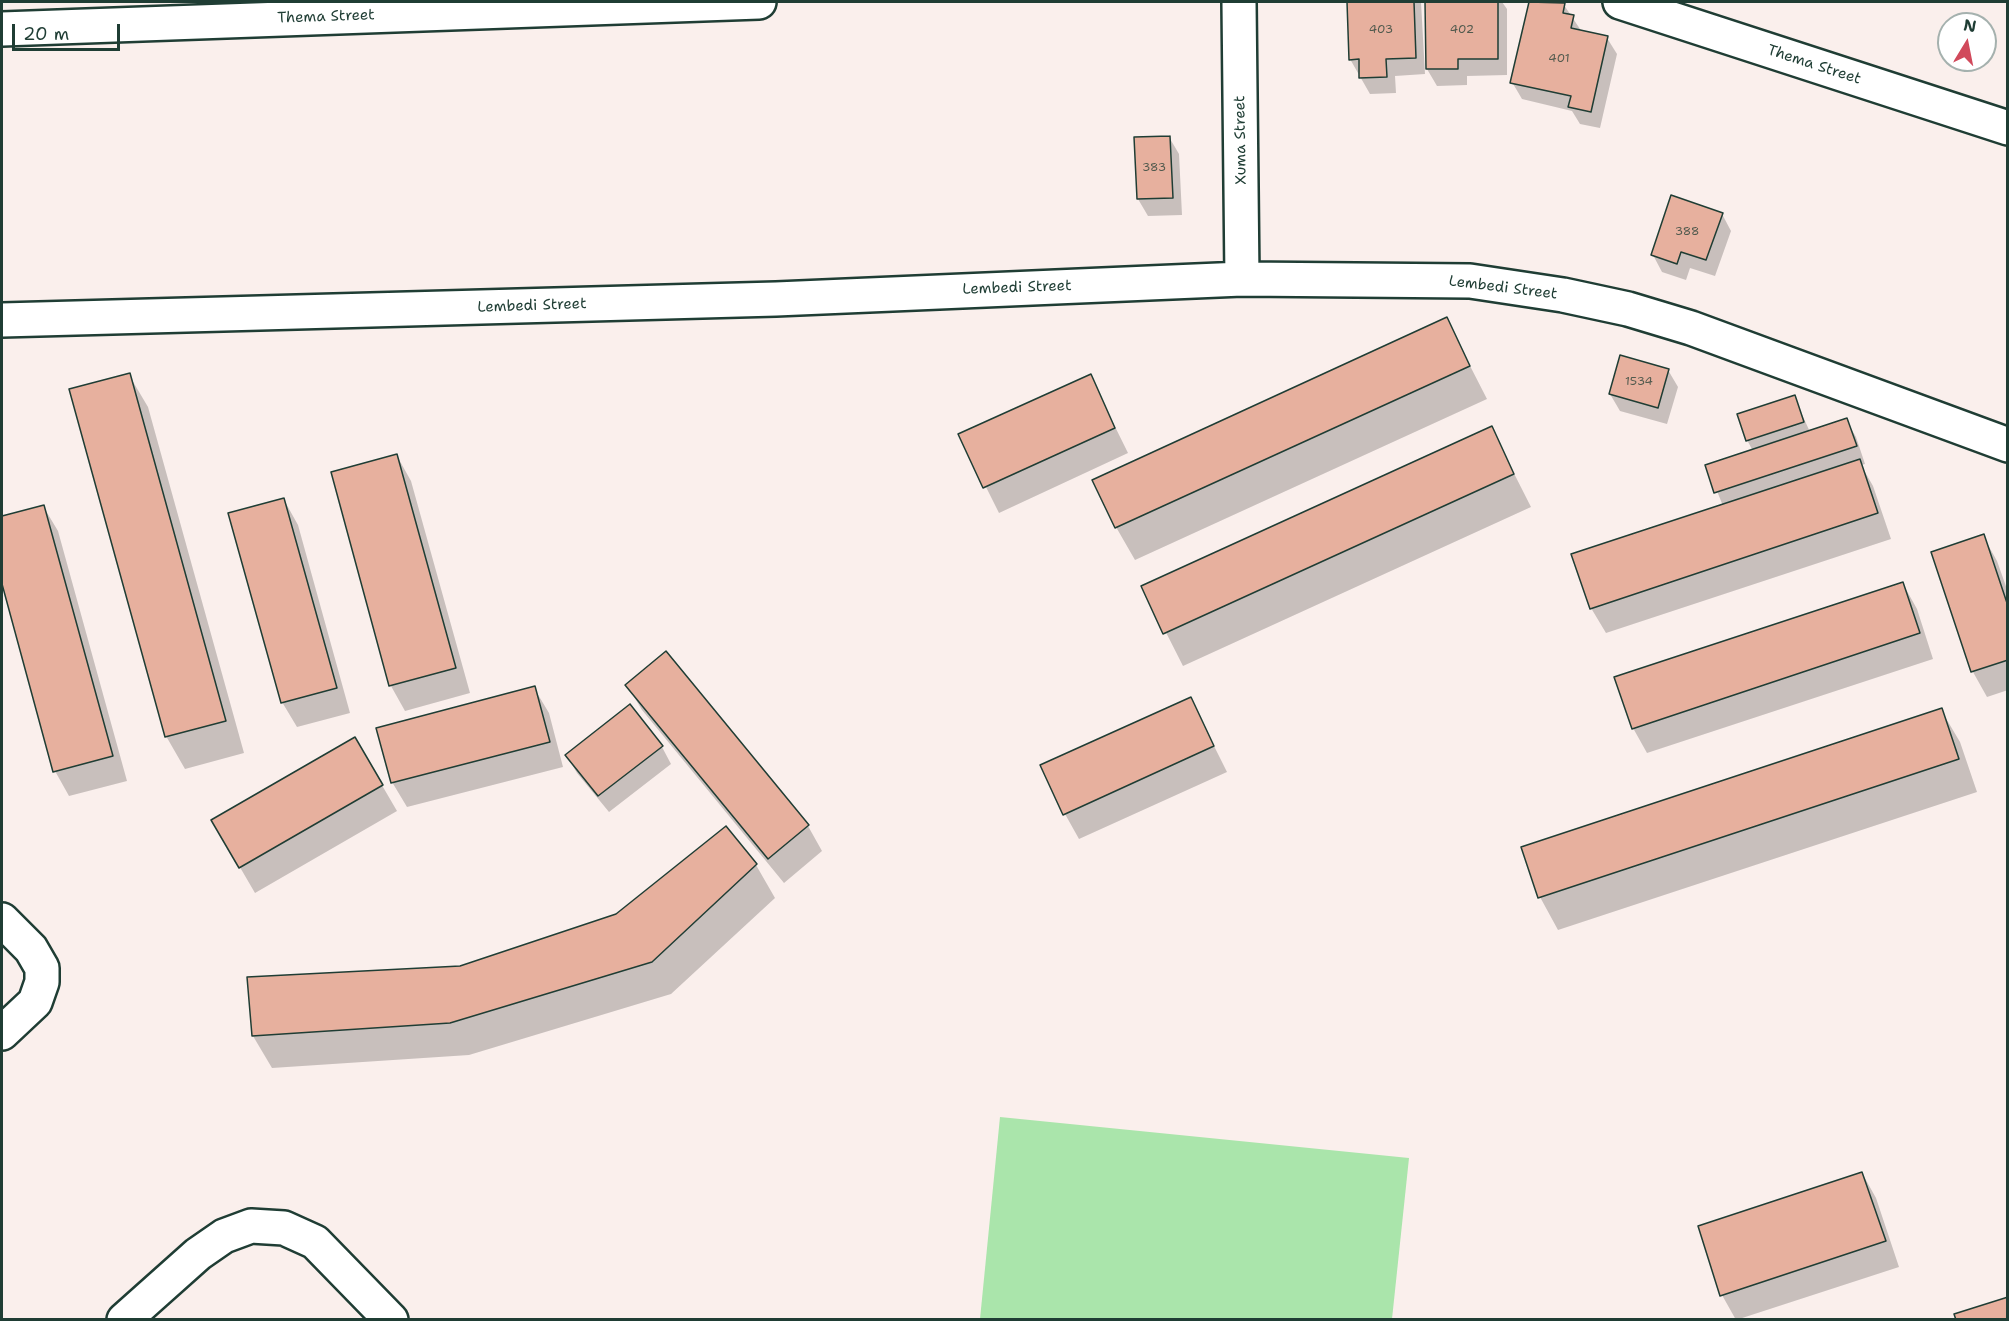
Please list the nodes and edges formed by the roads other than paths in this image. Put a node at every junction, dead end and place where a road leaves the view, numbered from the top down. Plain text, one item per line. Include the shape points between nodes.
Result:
1 (759, 2) edge
2 (1239, 2) edge
3 (1620, 2) edge
4 (2, 29) edge
5 (2007, 128) edge
6 (1242, 279) junction
7 (2, 320) edge
8 (2007, 445) edge
9 (2, 920) edge
10 (2, 1033) edge
11 (124, 1320) edge
12 (391, 1320) edge

1 - 4 street, Thema Street
2 - 6 street, Xuma Street
3 - 5 street, Thema Street
6 - 7 street, Lembedi Street via 776,299
6 - 8 street, Lembedi Street via 1470,281 1617,306 1691,327
9 - 10 street via 31,949 42,968 35,1002
11 - 12 street via 198,1254 224,1236 251,1227 284,1228 315,1242

